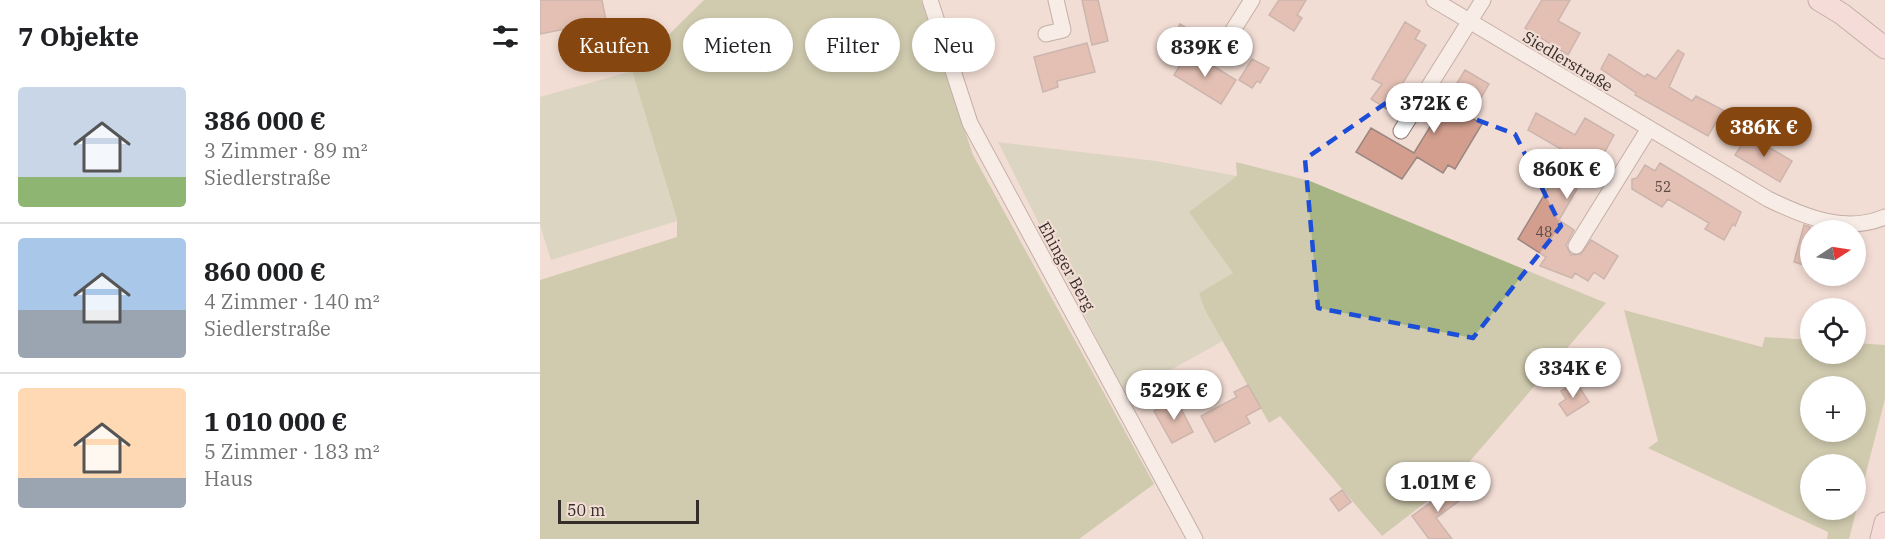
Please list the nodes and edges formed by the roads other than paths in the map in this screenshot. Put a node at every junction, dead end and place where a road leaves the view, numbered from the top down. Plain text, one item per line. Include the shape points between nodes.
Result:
1 (930, 0) edge
2 (1056, 0) edge
3 (1252, 0) edge
4 (1434, 0) edge
5 (1484, 0) edge
6 (1819, 0) edge
7 (1470, 22) junction
8 (1046, 34) dead end
9 (1885, 48) edge
10 (1218, 54) dead end
11 (1401, 130) dead end
12 (1648, 130) junction
13 (1885, 217) edge
14 (1576, 246) dead end
15 (1885, 523) edge
16 (1195, 539) edge
17 (1881, 539) edge

1 - 16 street, Ehinger Berg via 983,151
2 - 8 street via 1063,30
3 - 10 street
4 - 7 street, Siedlerstraße
5 - 7 street
6 - 9 main road
7 - 11 street
7 - 12 street, Siedlerstraße
12 - 13 street, Siedlerstraße via 1805,217 1851,225
12 - 14 street
15 - 17 main road

